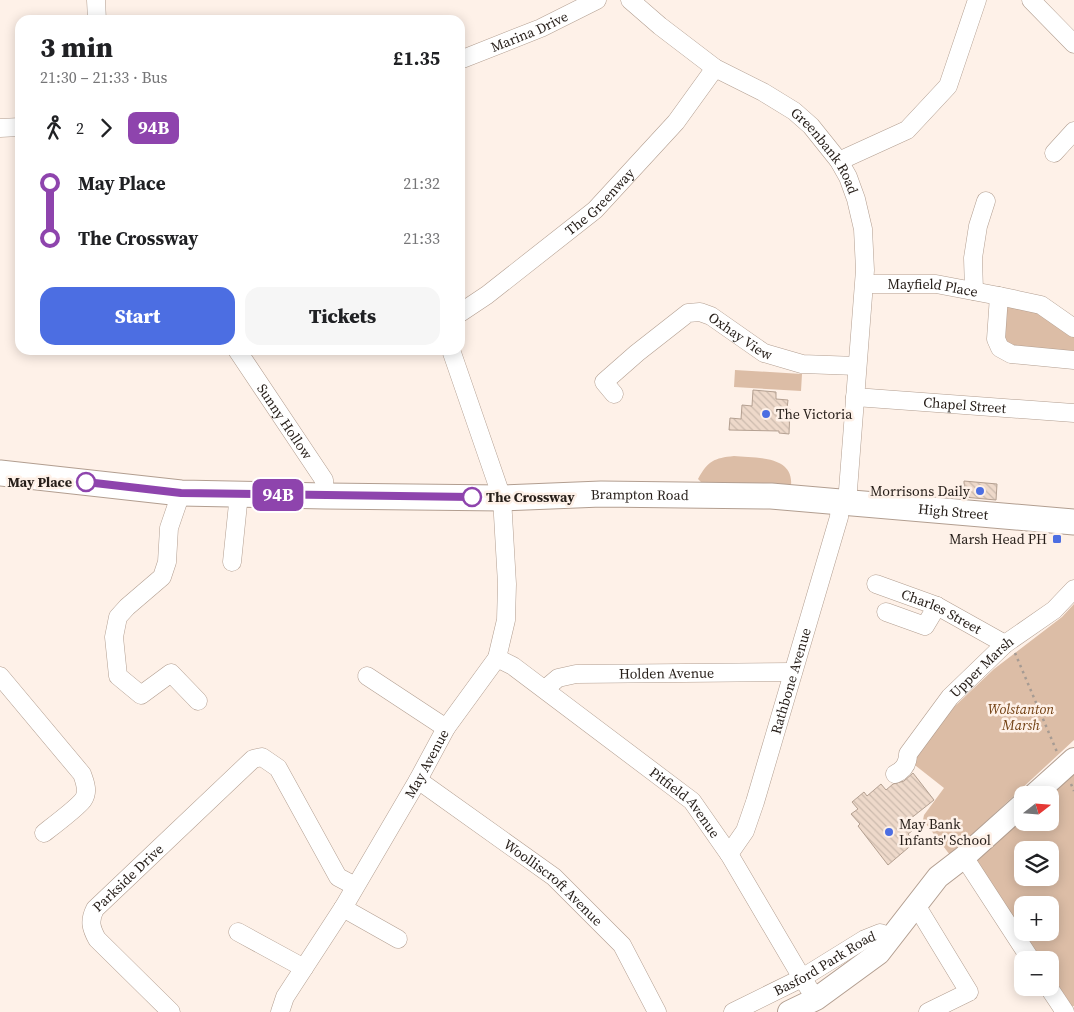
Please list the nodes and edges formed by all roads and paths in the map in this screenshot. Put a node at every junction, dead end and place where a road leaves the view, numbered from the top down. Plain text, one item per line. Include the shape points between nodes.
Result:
1 (96, 0) edge
2 (597, 0) edge
3 (630, 0) edge
4 (977, 0) edge
5 (1031, 0) edge
6 (97, 15) edge
7 (1074, 44) edge
8 (465, 58) edge
9 (715, 68) junction
10 (15, 126) edge
11 (0, 128) edge
12 (1074, 131) edge
13 (1054, 152) dead end
14 (839, 161) junction
15 (986, 201) dead end
16 (865, 284) junction
17 (974, 291) junction
18 (999, 296) junction
19 (465, 310) edge
20 (1074, 328) edge
21 (240, 355) edge
22 (453, 355) edge
23 (1074, 360) edge
24 (857, 366) junction
25 (856, 393) junction
26 (614, 394) dead end
27 (1074, 413) edge
28 (0, 473) edge
29 (181, 493) junction
30 (239, 494) junction
31 (325, 496) junction
32 (771, 496) joint
33 (502, 498) junction
34 (844, 503) junction
35 (1074, 522) edge
36 (232, 562) dead end
37 (876, 584) dead end
38 (1074, 589) edge
39 (937, 606) junction
40 (886, 612) dead end
41 (1007, 642) junction
42 (497, 658) junction
43 (793, 672) junction
44 (0, 676) edge
45 (367, 676) dead end
46 (545, 689) junction
47 (198, 701) dead end
48 (446, 728) junction
49 (1069, 764) edge
50 (896, 774) dead end
51 (418, 780) junction
52 (1044, 786) edge
53 (1074, 790) edge
54 (1014, 812) edge
55 (44, 833) dead end
56 (729, 854) junction
57 (964, 857) junction
58 (354, 886) junction
59 (916, 905) junction
60 (343, 908) junction
61 (238, 932) dead end
62 (891, 937) junction
63 (398, 939) dead end
64 (1025, 951) edge
65 (304, 968) junction
66 (802, 978) junction
67 (1054, 996) edge
68 (816, 999) junction
69 (171, 1012) edge
70 (280, 1012) edge
71 (657, 1012) edge
72 (733, 1012) edge
73 (789, 1012) edge
74 (928, 1012) edge
75 (1065, 1012) edge

1 - 6 street
2 - 8 street, Marina Drive via 541,28
3 - 9 street, Greenbank Road
4 - 14 street via 948,86 907,130
5 - 7 street
9 - 14 street, Greenbank Road via 794,111 811,126
9 - 19 street, The Greenway via 676,122 595,210
10 - 11 street
12 - 13 street
14 - 16 street, Greenbank Road via 856,199 863,229
15 - 17 street via 973,258
16 - 17 street, Mayfield Place via 936,284
16 - 24 street, Greenbank Road
17 - 18 street, Mayfield Place
18 - 20 street, Mayfield Place via 1041,305
18 - 23 street via 996,339 1000,348 1011,354
21 - 31 street, Sunny Hollow via 324,480
22 - 33 street
24 - 25 street, Greenbank Road
24 - 26 street, Oxhay View via 802,364 764,353 711,316 700,312 688,313 604,382
25 - 27 street, Chapel Street
25 - 34 street, Rathbone Avenue
28 - 29 highway, Brampton Road
29 - 30 highway, Brampton Road
29 - 47 street via 169,528 167,562 162,577 118,618 114,637 118,676 142,695 171,672
30 - 31 highway, Brampton Road
30 - 36 street
31 - 33 highway, Brampton Road
32 - 33 highway, Brampton Road via 601,494
32 - 34 highway, High Street
33 - 42 street, May Avenue via 506,620
34 - 35 highway, High Street
34 - 43 street, Rathbone Avenue
37 - 39 street, Charles Street
38 - 41 street, Upper Marsh via 1054,610
39 - 40 street via 925,626
39 - 41 street, Charles Street
41 - 49 path
41 - 50 street, Upper Marsh via 950,697 908,754 904,768
42 - 46 street, Pitfield Avenue
42 - 48 street, May Avenue
43 - 46 street, Holden Avenue via 576,674 558,678
43 - 56 street, Rathbone Avenue via 745,831
44 - 55 street via 86,782 84,800
45 - 48 street
46 - 56 street, Pitfield Avenue via 692,801
48 - 51 street, May Avenue
49 - 52 main road
49 - 53 path
51 - 58 street, May Avenue
51 - 71 street, Woolliscroft Avenue via 554,878 622,945
54 - 57 main road, Basford Park Road
56 - 66 street, Pitfield Avenue
57 - 59 main road, Basford Park Road via 938,877
57 - 64 street
58 - 60 street, May Avenue
58 - 69 street, Parkside Drive via 338,877 278,768 264,750 95,909 90,918 97,939
59 - 62 main road, Basford Park Road
59 - 74 street via 969,992
60 - 63 street
60 - 65 street, May Avenue
61 - 65 street
62 - 66 street, Basford Park Road via 880,933
62 - 68 main road, Basford Park Road via 879,953
65 - 70 street, May Avenue via 285,997
66 - 68 street, Pitfield Avenue
66 - 72 street, Basford Park Road
67 - 75 street
68 - 73 main road, Basford Park Road

